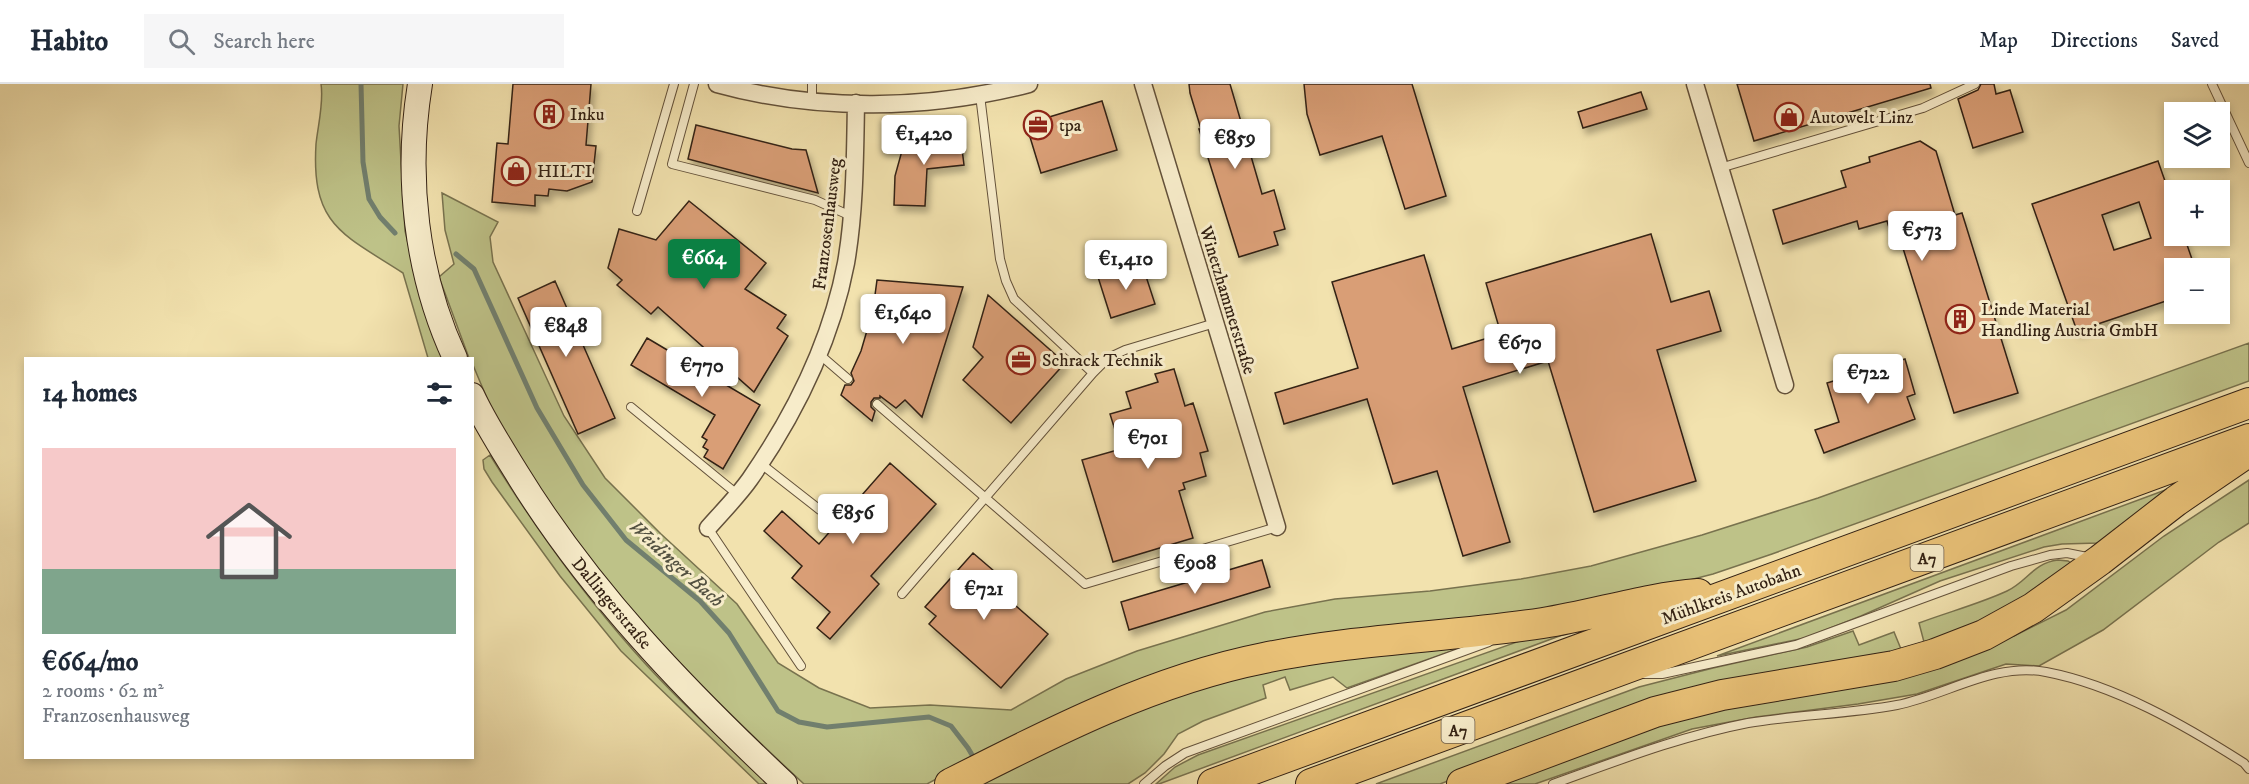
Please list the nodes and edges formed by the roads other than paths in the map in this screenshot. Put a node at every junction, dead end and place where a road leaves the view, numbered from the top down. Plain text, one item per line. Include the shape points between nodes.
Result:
1 (420, 84) edge
2 (674, 84) edge
3 (694, 84) edge
4 (812, 84) edge
5 (1029, 84) edge
6 (1143, 84) edge
7 (1695, 84) edge
8 (1975, 84) edge
9 (2212, 84) edge
10 (724, 85) edge
11 (980, 95) junction
12 (812, 101) junction
13 (856, 103) junction
14 (2249, 163) edge
15 (1720, 168) junction
16 (636, 211) dead end
17 (850, 216) junction
18 (1215, 323) junction
19 (819, 354) junction
20 (455, 357) edge
21 (1093, 373) junction
22 (848, 379) dead end
23 (1785, 386) dead end
24 (474, 399) edge
25 (2249, 403) edge
26 (877, 404) dead end
27 (631, 407) dead end
28 (2249, 439) edge
29 (2249, 451) edge
30 (760, 463) junction
31 (737, 494) junction
32 (986, 497) junction
33 (820, 510) dead end
34 (1277, 527) joint
35 (708, 528) joint
36 (2100, 560) junction
37 (1737, 591) junction
38 (902, 594) dead end
39 (1544, 623) junction
40 (801, 666) dead end
41 (1605, 676) junction
42 (2249, 768) edge
43 (958, 780) edge
44 (785, 784) edge
45 (1144, 784) edge
46 (1213, 784) edge
47 (1311, 784) edge
48 (1462, 784) edge
49 (1553, 784) edge

1 - 20 street via 413,150 416,216 424,269
2 - 16 lane
3 - 17 lane via 672,164 815,201
4 - 12 lane
5 - 11 street
6 - 18 street, Winetzhammerstraße
7 - 15 street
8 - 15 lane via 1923,108
9 - 14 lane
10 - 12 street
11 - 13 street via 892,104
11 - 21 lane via 1006,281 1014,299 1028,314
12 - 13 street
13 - 17 street, Franzosenhausweg
15 - 23 street
17 - 19 street, Franzosenhausweg via 838,300
18 - 21 lane via 1125,350 1108,358
18 - 34 street, Winetzhammerstraße
19 - 22 lane
19 - 30 street, Franzosenhausweg via 787,420
21 - 32 lane
24 - 44 street, Dallingerstraße via 533,499 581,567 670,670
25 - 37 highway, Mühlkreis Autobahn / A7
26 - 32 lane
27 - 31 lane
28 - 41 highway, Mühlkreis Autobahn / A7
29 - 36 highway
30 - 31 street, Franzosenhausweg
30 - 33 lane
31 - 35 street, Franzosenhausweg
32 - 34 lane via 1085,584
32 - 38 lane
35 - 40 lane
36 - 41 lane via 2067,553 2050,555 1796,645 1662,674
36 - 48 highway via 2033,608 1983,635 1935,654 1894,666 1722,695 1655,712
37 - 39 highway via 1665,596
37 - 46 highway, Mühlkreis Autobahn / A7
39 - 43 highway via 1262,658 1145,693
39 - 45 lane via 1185,753
41 - 47 highway, Mühlkreis Autobahn / A7
42 - 49 lane via 2201,736 2089,684 2045,672 2013,671 1988,675 1899,704 1750,723 1703,733

